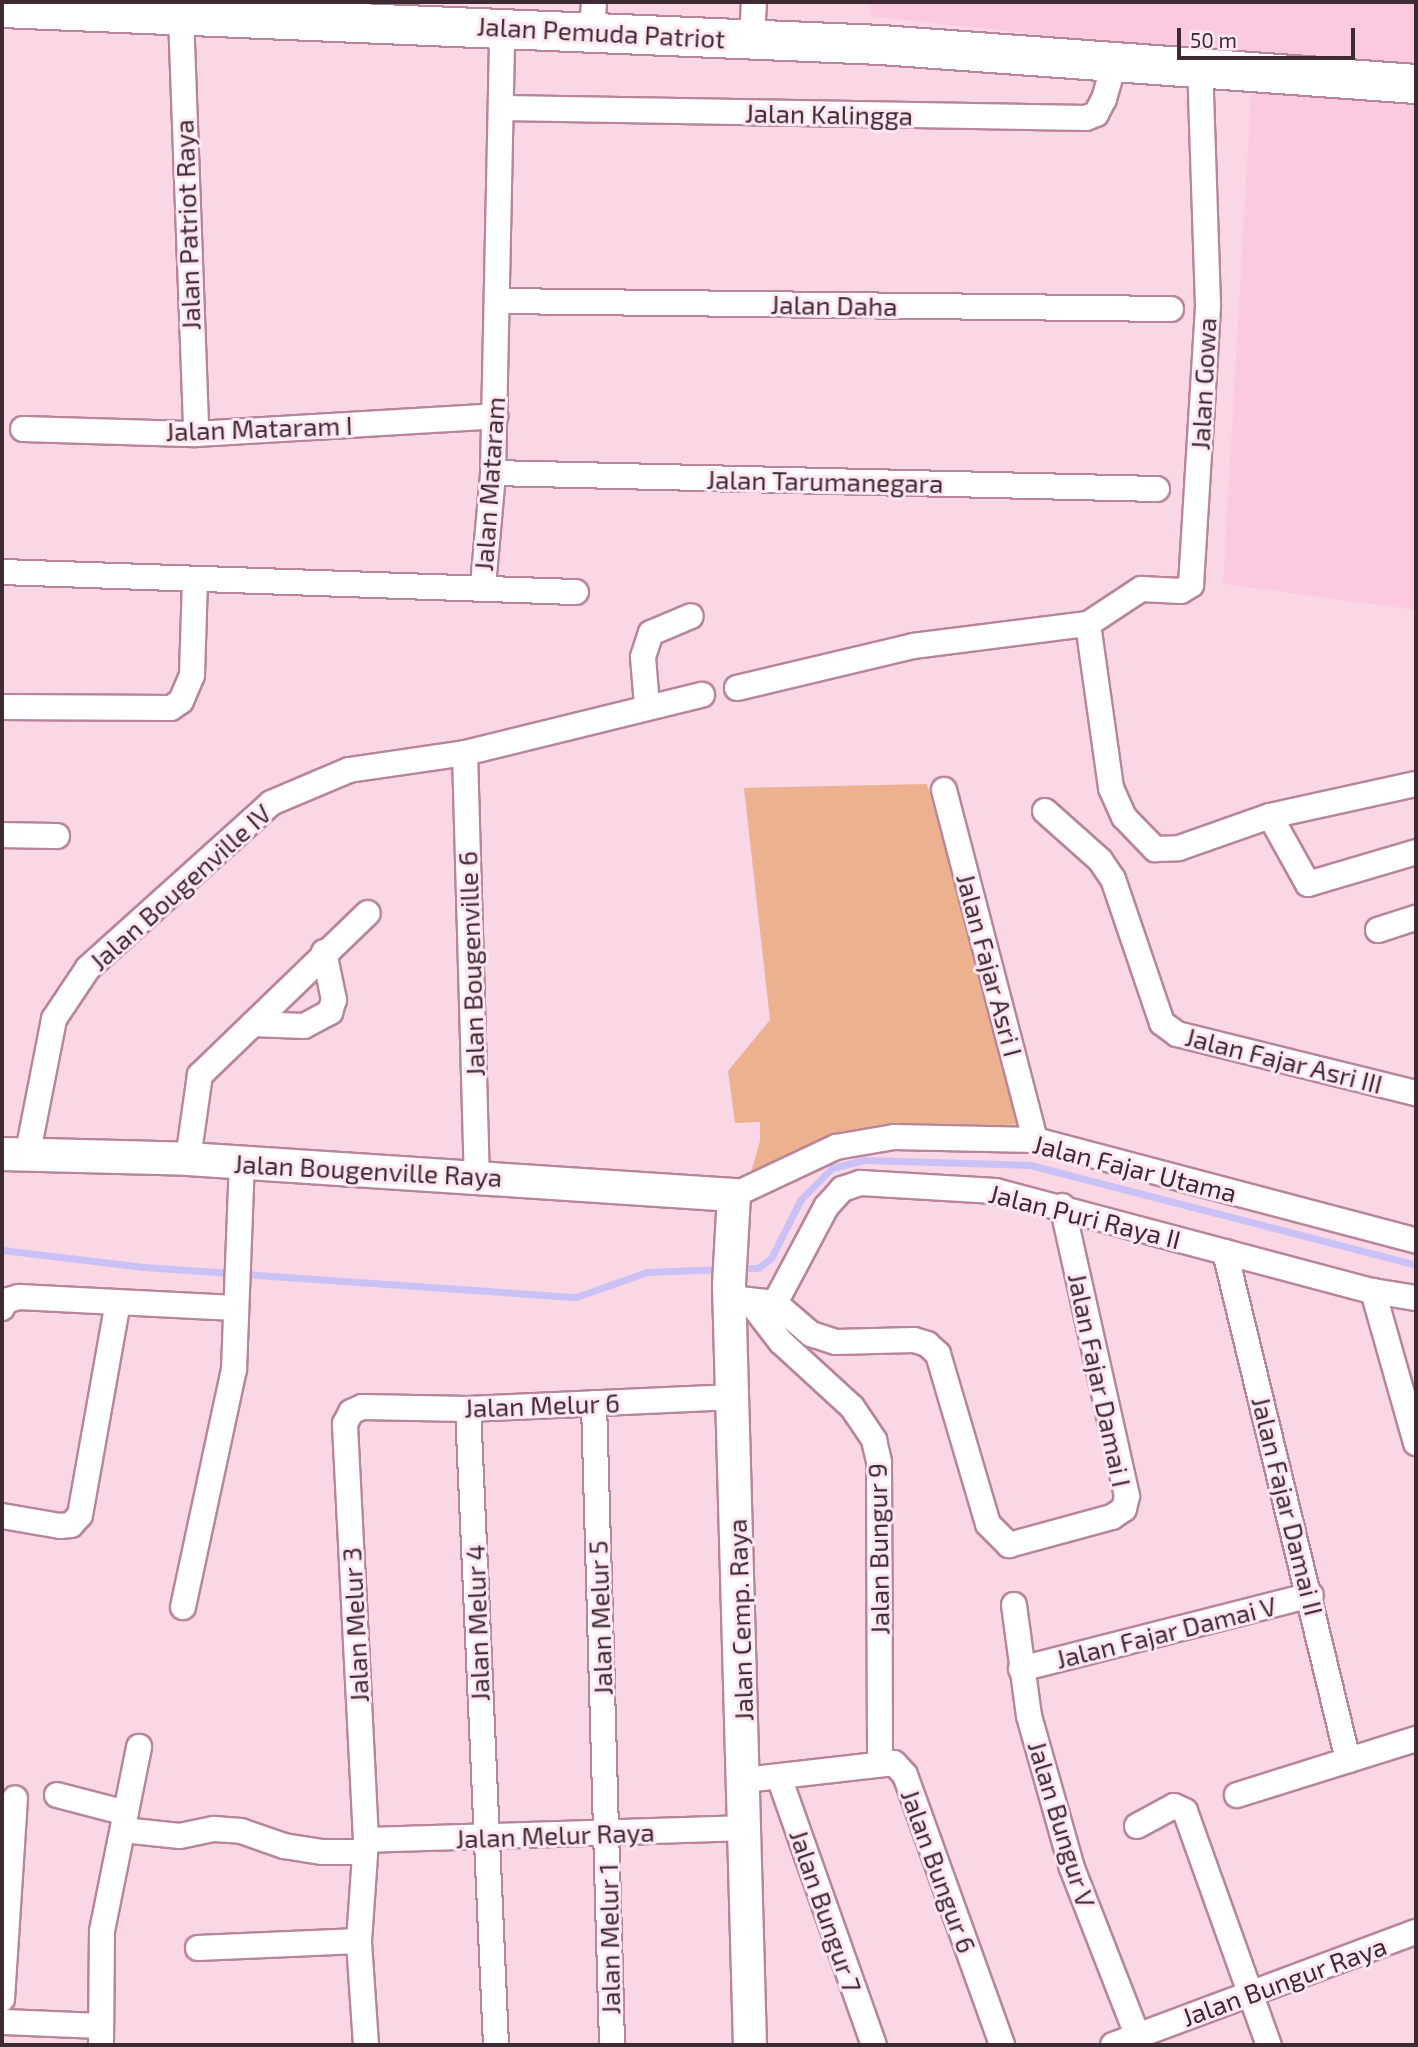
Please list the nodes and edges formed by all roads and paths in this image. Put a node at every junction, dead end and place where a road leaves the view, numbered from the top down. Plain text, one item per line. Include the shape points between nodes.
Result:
1 (92, 6) edge
2 (2, 8) edge
3 (258, 10) edge
4 (426, 13) edge
5 (181, 16) junction
6 (593, 16) edge
7 (753, 20) edge
8 (502, 27) junction
9 (1115, 61) junction
10 (1200, 66) junction
11 (1416, 84) edge
12 (503, 108) junction
13 (497, 301) junction
14 (1171, 309) dead end
15 (495, 416) junction
16 (23, 429) dead end
17 (196, 434) junction
18 (493, 473) junction
19 (1157, 489) dead end
20 (2, 572) edge
21 (195, 580) junction
22 (482, 586) junction
23 (576, 592) dead end
24 (691, 616) dead end
25 (1088, 624) junction
26 (737, 688) dead end
27 (702, 695) dead end
28 (647, 705) junction
29 (2, 707) edge
30 (465, 753) junction
31 (1416, 784) edge
32 (944, 790) dead end
33 (1045, 811) dead end
34 (1270, 816) junction
35 (2, 835) edge
36 (57, 836) dead end
37 (1416, 852) edge
38 (368, 913) dead end
39 (1416, 918) edge
40 (1378, 930) dead end
41 (324, 952) junction
42 (253, 1024) junction
43 (1416, 1093) edge
44 (1035, 1140) junction
45 (15, 1156) edge
46 (188, 1159) junction
47 (242, 1162) junction
48 (477, 1175) junction
49 (734, 1195) junction
50 (1062, 1206) junction
51 (1416, 1241) edge
52 (1225, 1252) junction
53 (1373, 1291) junction
54 (737, 1295) junction
55 (235, 1298) junction
56 (1416, 1298) edge
57 (118, 1302) junction
58 (775, 1303) junction
59 (2, 1308) edge
60 (734, 1397) junction
61 (594, 1403) junction
62 (468, 1409) junction
63 (351, 1412) joint
64 (1416, 1443) edge
65 (2, 1516) edge
66 (1311, 1595) junction
67 (1014, 1605) dead end
68 (183, 1606) dead end
69 (1021, 1669) junction
70 (1416, 1739) edge
71 (139, 1746) dead end
72 (1348, 1760) junction
73 (880, 1761) junction
74 (779, 1777) junction
75 (745, 1780) junction
76 (57, 1795) dead end
77 (1237, 1795) dead end
78 (15, 1798) dead end
79 (124, 1822) junction
80 (1137, 1826) dead end
81 (744, 1828) junction
82 (606, 1833) junction
83 (486, 1838) junction
84 (365, 1846) junction
85 (1416, 1932) edge
86 (359, 1941) junction
87 (198, 1948) dead end
88 (1250, 1995) junction
89 (2, 1998) edge
90 (2, 2022) edge
91 (100, 2036) edge
92 (1140, 2040) edge
93 (366, 2045) edge
94 (496, 2045) edge
95 (612, 2045) edge
96 (750, 2045) edge
97 (874, 2045) edge
98 (1002, 2045) edge
99 (1113, 2045) edge
100 (1269, 2045) edge

1 - 2 main road, Jalan Pemuda Patriot
1 - 5 main road, Jalan Pemuda Patriot
3 - 4 main road, Jalan Pemuda Patriot
3 - 5 main road, Jalan Pemuda Patriot
4 - 8 main road, Jalan Pemuda Patriot
5 - 17 street, Jalan Patriot Raya
6 - 7 main road, Jalan Pemuda Patriot
6 - 8 main road, Jalan Pemuda Patriot
7 - 9 main road, Jalan Pemuda Patriot
8 - 12 street, Jalan Mataram
9 - 10 main road, Jalan Pemuda Patriot
9 - 12 street, Jalan Kalingga via 1104,99 1096,114 1086,118
10 - 11 main road, Jalan Pemuda Patriot
10 - 25 street, Jalan Gowa via 1208,305 1193,580 1181,591 1141,589
12 - 13 street, Jalan Mataram
13 - 14 street, Jalan Daha
13 - 15 street, Jalan Mataram
15 - 17 street, Jalan Mataram I
15 - 18 street, Jalan Mataram
16 - 17 street, Jalan Mataram I
18 - 19 street, Jalan Tarumanegara
18 - 22 street, Jalan Mataram
20 - 21 street, Jalan Mataram
21 - 22 street, Jalan Mataram
21 - 29 street via 192,675 185,695 171,708
22 - 23 street
24 - 28 street via 651,633 643,657
25 - 26 street via 913,646
25 - 34 street via 1111,788 1137,834 1155,849 1166,851
27 - 28 street, Jalan Bougenville IV
28 - 30 street, Jalan Bougenville IV
30 - 45 street, Jalan Bougenville IV via 349,770 271,803 146,914 88,968 54,1019
30 - 48 street, Jalan Bougenville 6
31 - 34 street
32 - 44 street, Jalan Fajar Asri I
33 - 43 street, Jalan Fajar Asri III via 1100,860 1120,894 1154,1009 1169,1028
34 - 37 street via 1308,884
35 - 36 street
38 - 41 street
39 - 40 street
41 - 42 street
41 - 42 street via 334,1000 330,1012 304,1026
42 - 46 street via 200,1075
44 - 49 street, Jalan Fajar Utama via 894,1137 836,1147
44 - 51 street, Jalan Fajar Utama
45 - 46 street, Jalan Bougenville Raya
46 - 47 street, Jalan Bougenville Raya
47 - 48 street, Jalan Bougenville Raya
47 - 55 street
48 - 49 street, Jalan Bougenville Raya
49 - 54 street, Jalan Cemp. Raya via 729,1248
50 - 52 street, Jalan Puri Raya II
50 - 58 street, Jalan Puri Raya II via 996,1191 860,1183 842,1189 826,1207
50 - 58 street, Jalan Fajar Damai I via 1126,1496 1124,1509 1112,1517 1009,1545 988,1524 938,1354 914,1340 836,1342 811,1334
52 - 53 street, Jalan Puri Raya II
52 - 66 street, Jalan Fajar Damai II
53 - 56 street, Jalan Puri Raya II
53 - 64 street
54 - 58 street
54 - 60 street, Jalan Cemp. Raya
54 - 73 street, Jalan Bungur 9 via 852,1407 874,1440 879,1462
55 - 57 street
55 - 68 street via 234,1369
57 - 59 street via 19,1297 5,1301
57 - 65 street via 80,1515 71,1525 60,1526
60 - 61 street, Jalan Melur 6
60 - 75 street, Jalan Cemp. Raya
61 - 62 street, Jalan Melur 6
61 - 82 street, Jalan Melur 5
62 - 63 street, Jalan Melur 6 via 362,1408
62 - 83 street, Jalan Melur 4
63 - 84 street, Jalan Melur 3 via 345,1424
66 - 69 street, Jalan Fajar Damai V
66 - 72 street, Jalan Fajar Damai II
67 - 69 street, Jalan Bungur V
69 - 92 street, Jalan Bungur V via 1029,1716 1072,1868
70 - 72 street
71 - 79 street
72 - 77 street
73 - 74 street, Jalan Bungur 6
73 - 98 street, Jalan Bungur 6 via 894,1763 905,1775
74 - 75 street, Jalan Bungur 6
74 - 97 street, Jalan Bungur 7
75 - 81 street, Jalan Cemp. Raya
76 - 79 street, Jalan Melur Raya
78 - 89 street
79 - 84 street, Jalan Melur Raya via 180,1836 214,1829 241,1831 297,1848
79 - 91 street via 102,1931
80 - 88 street via 1174,1806 1185,1811
81 - 82 street, Jalan Melur Raya
81 - 96 street, Jalan Cemp. Raya
82 - 83 street, Jalan Melur Raya
82 - 95 street, Jalan Melur 1
83 - 84 street, Jalan Melur Raya
83 - 94 street, Jalan Melur 4
84 - 86 street, Jalan Melur 3
85 - 88 street, Jalan Bungur Raya
86 - 87 street
86 - 93 street, Jalan Melur 3
88 - 92 street, Jalan Bungur Raya
88 - 100 street
90 - 91 street
92 - 99 street, Jalan Bungur Raya

